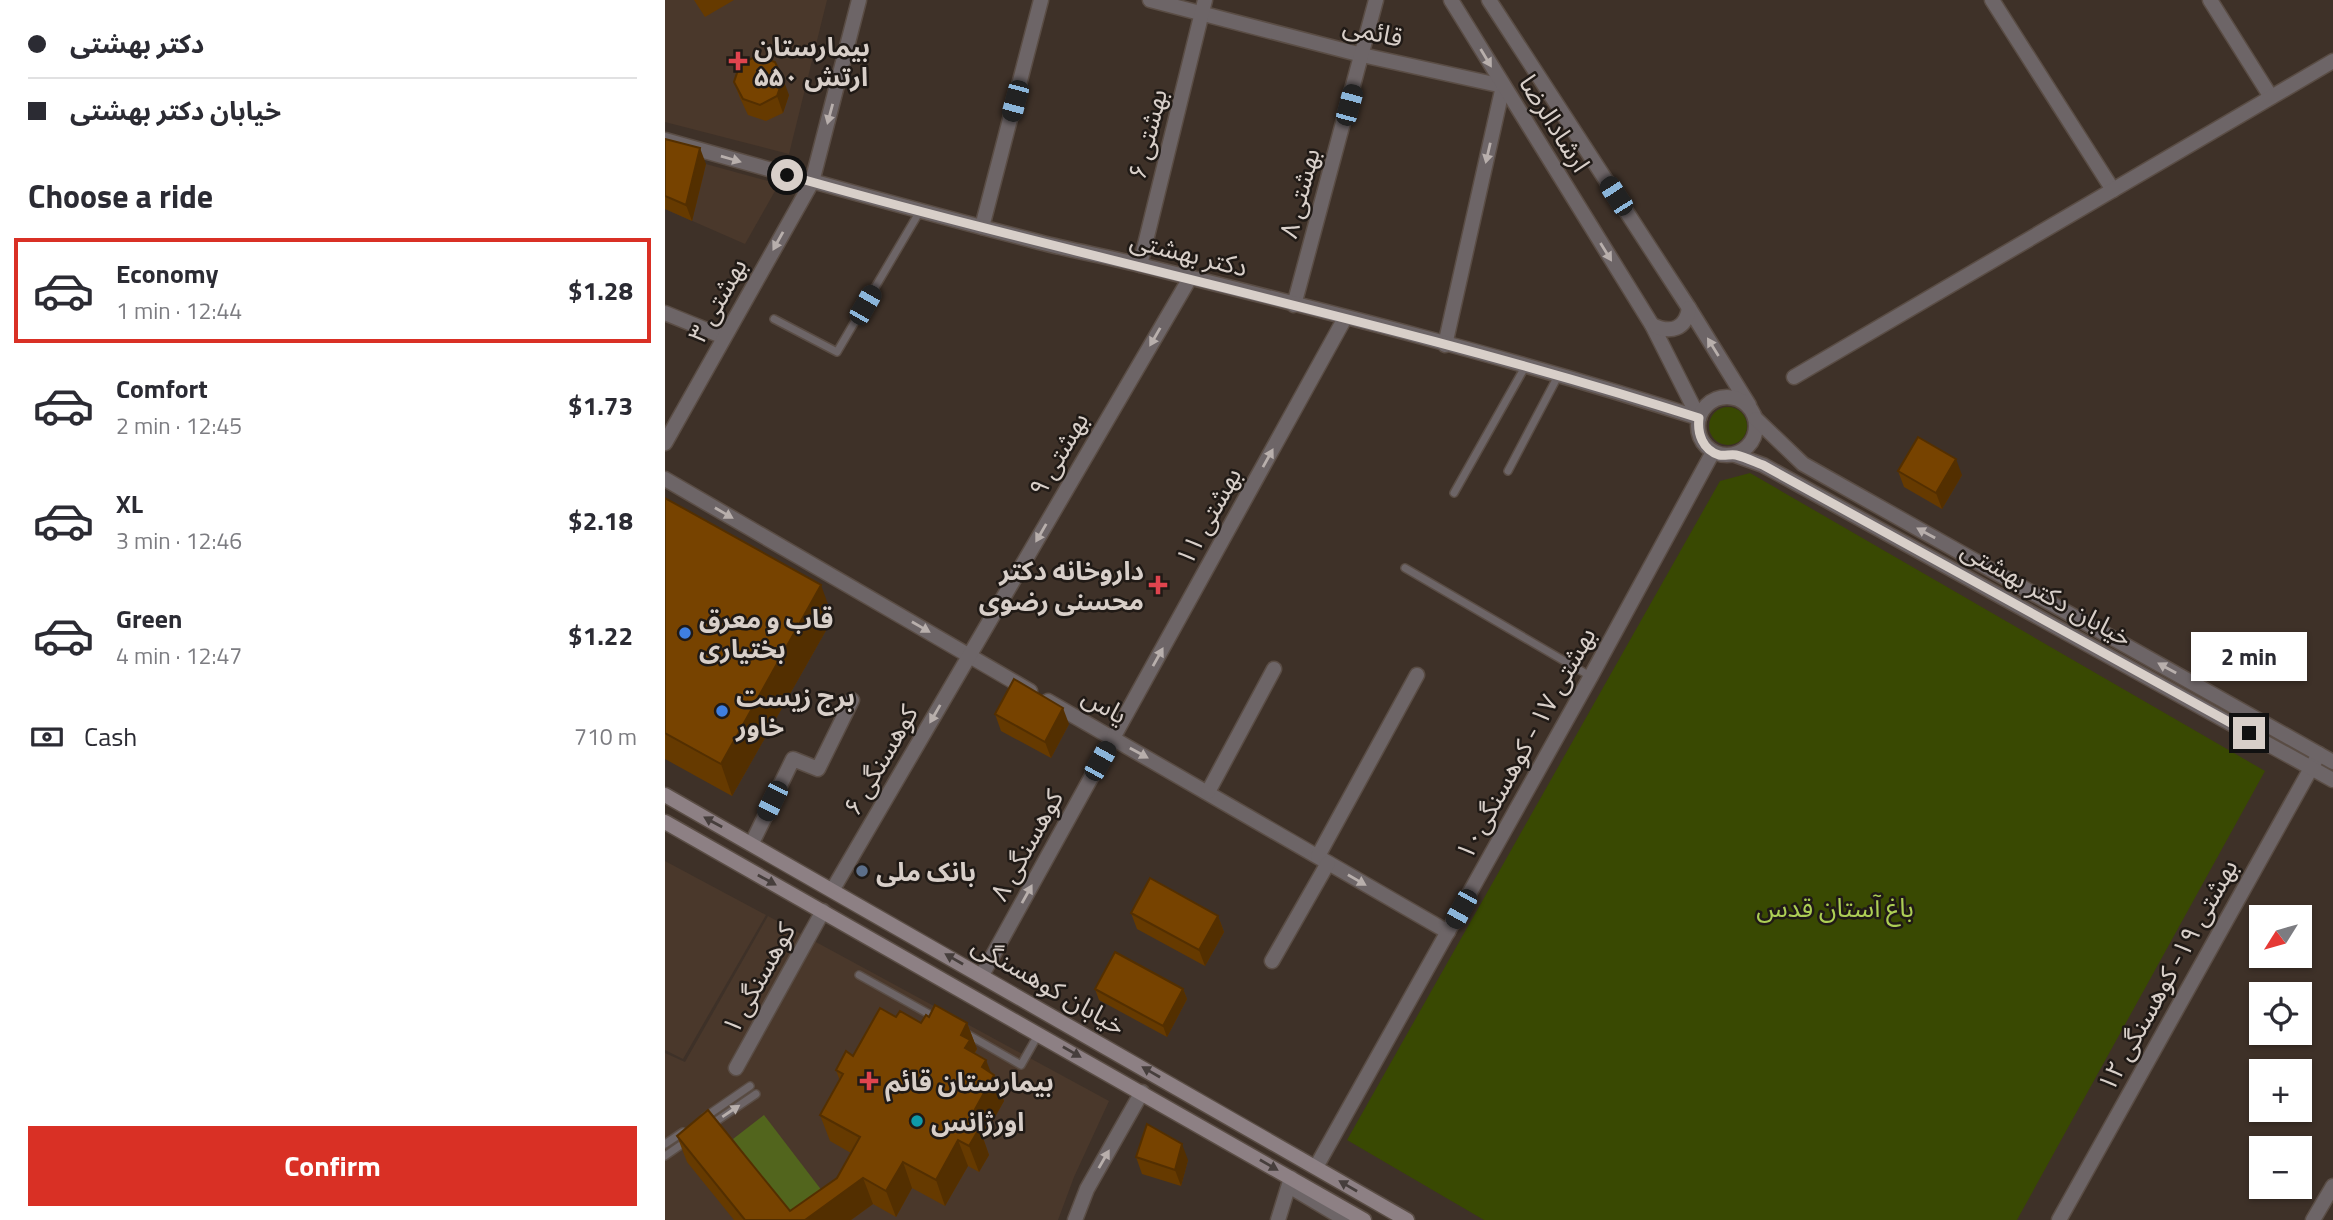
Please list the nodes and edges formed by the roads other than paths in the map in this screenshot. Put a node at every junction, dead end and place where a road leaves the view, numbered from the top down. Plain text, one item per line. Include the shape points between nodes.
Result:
1 (859, 0) edge
2 (1041, 0) edge
3 (1150, 0) edge
4 (1377, 0) edge
5 (1451, 0) edge
6 (1489, 0) edge
7 (2210, 0) edge
8 (1996, 1) edge
9 (1204, 7) edge
10 (1362, 55) junction
11 (2333, 61) edge
12 (1503, 86) junction
13 (2271, 97) junction
14 (665, 140) edge
15 (812, 182) junction
16 (2113, 190) junction
17 (920, 211) junction
18 (982, 227) junction
19 (1140, 265) junction
20 (1190, 278) junction
21 (1294, 305) junction
22 (1689, 308) junction
23 (665, 313) edge
24 (1345, 318) junction
25 (774, 319) dead end
26 (1652, 325) junction
27 (725, 337) junction
28 (1445, 345) junction
29 (1525, 367) junction
30 (1558, 376) junction
31 (1794, 377) dead end
32 (1749, 405) junction
33 (1699, 418) junction
34 (1756, 419) junction
35 (665, 443) edge
36 (1713, 452) junction
37 (1735, 455) junction
38 (1508, 471) dead end
39 (665, 479) edge
40 (1454, 493) dead end
41 (1405, 568) dead end
42 (969, 655) junction
43 (1275, 669) dead end
44 (1417, 675) dead end
45 (1591, 677) junction
46 (852, 700) dead end
47 (1113, 738) junction
48 (2319, 754) junction
49 (2333, 762) edge
50 (2311, 767) junction
51 (2333, 779) edge
52 (1209, 792) junction
53 (665, 795) edge
54 (665, 822) edge
55 (752, 843) junction
56 (1323, 859) junction
57 (832, 889) junction
58 (823, 911) junction
59 (1448, 932) junction
60 (1272, 961) dead end
61 (859, 975) dead end
62 (982, 975) junction
63 (952, 1026) edge
64 (963, 1033) edge
65 (1039, 1033) junction
66 (736, 1068) dead end
67 (750, 1086) dead end
68 (1142, 1092) junction
69 (756, 1094) dead end
70 (697, 1122) edge
71 (686, 1130) edge
72 (665, 1144) edge
73 (665, 1156) edge
74 (1316, 1167) junction
75 (1290, 1182) junction
76 (2333, 1186) edge
77 (1075, 1220) edge
78 (1278, 1220) edge
79 (1346, 1220) edge
80 (1364, 1220) edge
81 (1407, 1220) edge
82 (2059, 1220) edge
83 (2313, 1220) edge

1 -> 15 street, بهشتی ۳
2 - 18 street
3 - 9 street, قائمی
4 - 10 street, بهشتی ۸
5 -> 12 street, ارشادالرضا
6 - 22 street, ارشادالرضا
7 - 13 street
8 - 16 street
9 - 10 street, قائمی
9 - 19 street, بهشتی ۶
10 - 12 street, قائمی
10 - 21 street, بهشتی ۸
11 - 13 street
12 -> 26 street, ارشادالرضا
12 -> 28 street
13 - 16 street
14 -> 15 street, دکتر بهشتی
15 - 17 street, دکتر بهشتی
15 -> 27 street, بهشتی ۳
16 - 31 street
17 - 18 street, دکتر بهشتی
17 - 25 lane via 837,352
18 - 19 street, دکتر بهشتی
19 - 20 street, دکتر بهشتی
20 - 21 street, دکتر بهشتی
20 -> 42 street, بهشتی ۹
21 - 24 street, دکتر بهشتی
22 - 26 street via 1681,326 1662,330
32 -> 22 street, ارشادالرضا
23 - 27 street
24 - 28 street, دکتر بهشتی
47 -> 24 street, بهشتی ۱۱
26 - 33 street, ارشادالرضا
27 - 35 street, بهشتی ۳
28 - 29 street, دکتر بهشتی
29 - 30 street, دکتر بهشتی
29 - 40 lane
30 - 33 street, دکتر بهشتی
30 - 38 lane
32 - 33 street via 1735,398 1720,398 1706,405
32 - 34 street
33 - 36 street via 1702,441
34 - 37 street via 1753,441
48 -> 34 street, خیابان دکتر بهشتی via 1803,464
36 - 37 street
36 - 45 street, بهشتی ۱۷ - کوهسنگی۱۰
37 - 50 street, خیابان دکتر بهشتی via 1763,465
39 -> 42 street, یاس
41 - 45 lane
42 - 47 street, یاس
42 -> 57 street, کوهسنگی ۶
43 - 52 street
44 - 56 street
45 - 59 street, بهشتی ۱۷ - کوهسنگی۱۰
46 - 55 street via 818,769 793,759
47 -> 52 street, یاس
62 -> 47 street, کوهسنگی ۸
48 - 49 street, خیابان دکتر بهشتی
48 - 50 street, بهشتی ۱۹- کوهسنگی ۱۲
50 - 51 street, خیابان دکتر بهشتی
50 - 82 street, بهشتی ۱۹- کوهسنگی ۱۲
52 - 56 street, یاس
55 -> 53 main road, خیابان کوهسنگی
54 -> 58 main road, خیابان کوهسنگی
55 - 57 main road, خیابان کوهسنگی
56 -> 59 street, یاس
56 - 60 street
62 -> 57 main road, خیابان کوهسنگی
58 - 65 main road, خیابان کوهسنگی
58 - 66 street, کوهسنگی ۱
59 - 74 street, بهشتی ۱۷ - کوهسنگی۱۰
61 - 63 lane
74 -> 62 main road, خیابان کوهسنگی
64 - 65 lane via 1021,1065
65 -> 68 main road, خیابان کوهسنگی
67 - 70 lane
68 -> 75 main road, خیابان کوهسنگی
77 -> 68 street via 1087,1189
73 -> 69 lane
71 - 72 lane
81 -> 74 main road, خیابان کوهسنگی
75 - 78 street
75 - 79 street
75 - 80 main road, خیابان کوهسنگی
76 - 83 street

